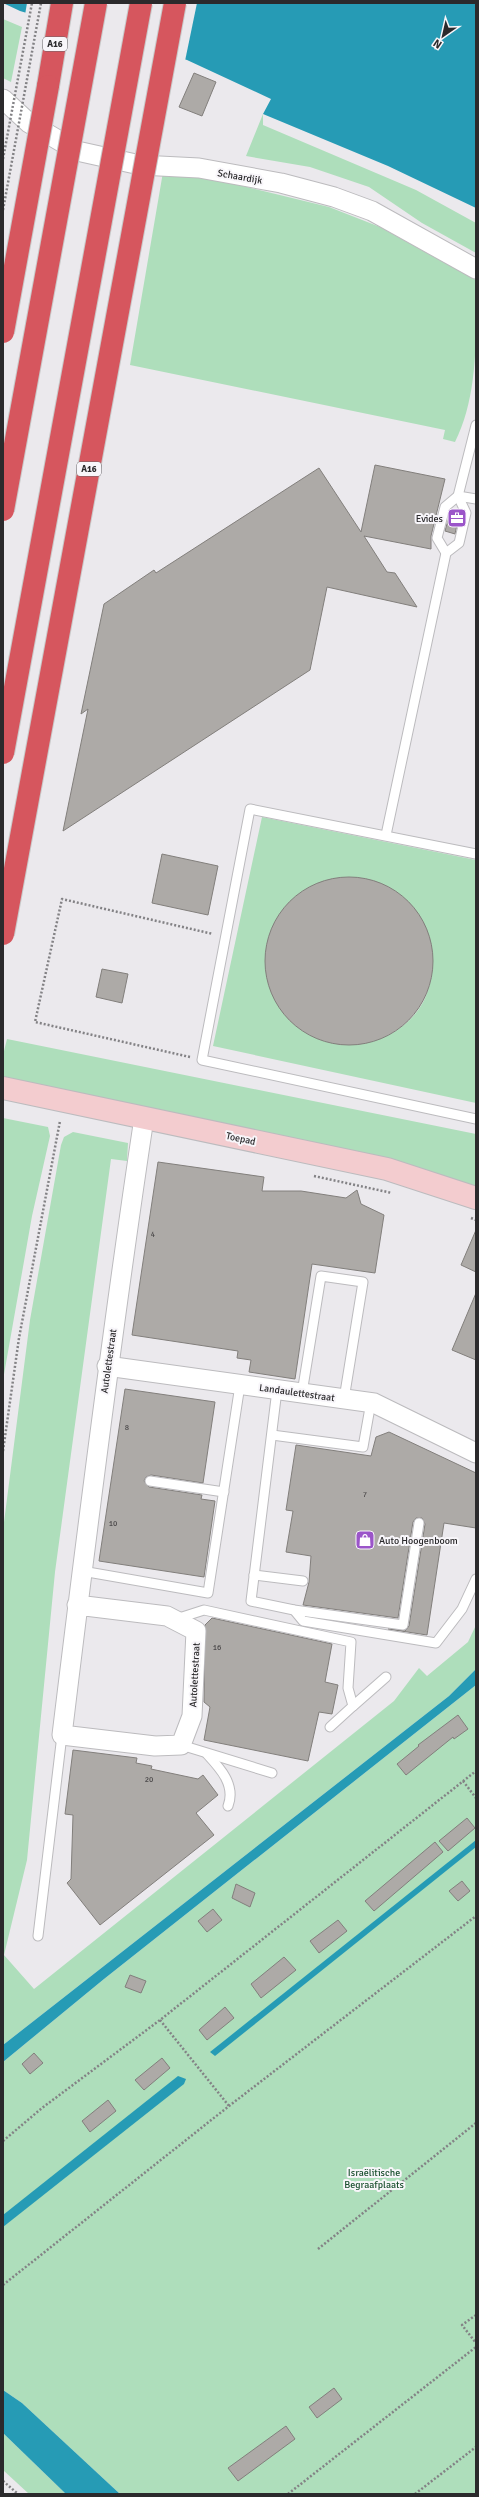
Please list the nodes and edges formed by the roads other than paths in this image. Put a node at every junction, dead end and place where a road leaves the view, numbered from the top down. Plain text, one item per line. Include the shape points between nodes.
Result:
1 (62, 3) edge
2 (96, 3) edge
3 (141, 3) edge
4 (175, 3) edge
5 (3, 99) edge
6 (476, 269) edge
7 (3, 332) edge
8 (476, 425) edge
9 (458, 496) junction
10 (476, 499) edge
11 (3, 510) edge
12 (446, 553) junction
13 (3, 753) edge
14 (386, 835) junction
15 (476, 854) edge
16 (3, 934) edge
17 (3, 1088) edge
18 (144, 1118) junction
19 (476, 1119) edge
20 (472, 1207) edge
21 (107, 1366) junction
22 (240, 1385) junction
23 (277, 1390) junction
24 (302, 1393) junction
25 (344, 1399) junction
26 (371, 1402) junction
27 (272, 1434) junction
28 (476, 1453) edge
29 (150, 1481) dead end
30 (224, 1492) junction
31 (419, 1523) dead end
32 (82, 1571) junction
33 (254, 1575) junction
34 (476, 1579) edge
35 (303, 1581) dead end
36 (77, 1605) junction
37 (294, 1610) junction
38 (175, 1619) junction
39 (386, 1677) dead end
40 (353, 1706) junction
41 (330, 1727) dead end
42 (62, 1735) junction
43 (181, 1745) junction
44 (206, 1753) junction
45 (272, 1773) dead end
46 (228, 1806) dead end
47 (38, 1936) dead end

1 - 7 highway, A16, bridge
2 - 11 highway, bridge
3 - 13 highway, bridge
4 - 16 highway, A16, bridge
5 - 6 street, Schaardijk via 29,123 77,151 140,165 199,168 281,183 334,197 372,212
8 - 9 lane
9 - 10 lane
9 - 12 lane via 466,513 459,544
9 - 12 lane via 445,507 437,538
12 - 14 lane
14 - 15 lane
14 - 19 lane via 250,809 202,1060
17 - 18 street, Toepad
18 - 20 street, Toepad via 387,1169
18 - 21 street, Autolettestraat
21 - 22 street, Landaulettestraat
21 - 32 street, Autolettestraat
22 - 23 street, Landaulettestraat
22 - 30 lane
23 - 24 street, Landaulettestraat
23 - 27 lane
24 - 25 street, Landaulettestraat
24 - 25 lane via 321,1276 363,1282
25 - 26 street, Landaulettestraat
26 - 27 lane via 363,1447
26 - 28 street, Landaulettestraat
27 - 33 lane
29 - 30 lane
30 - 32 lane via 208,1593
31 - 37 lane via 403,1625
32 - 36 street, Autolettestraat
33 - 35 lane
33 - 37 lane via 251,1601
34 - 37 lane via 462,1609 436,1643 304,1621
36 - 38 street, Autolettestraat
36 - 42 street, Autolettestraat
38 - 40 lane via 204,1610 351,1642 348,1688
38 - 43 street, Autolettestraat via 196,1631 192,1716
39 - 40 lane
40 - 41 lane
42 - 43 street via 155,1746
42 - 47 lane, Autolettestraat
43 - 44 lane
44 - 45 lane
44 - 46 lane via 230,1785

